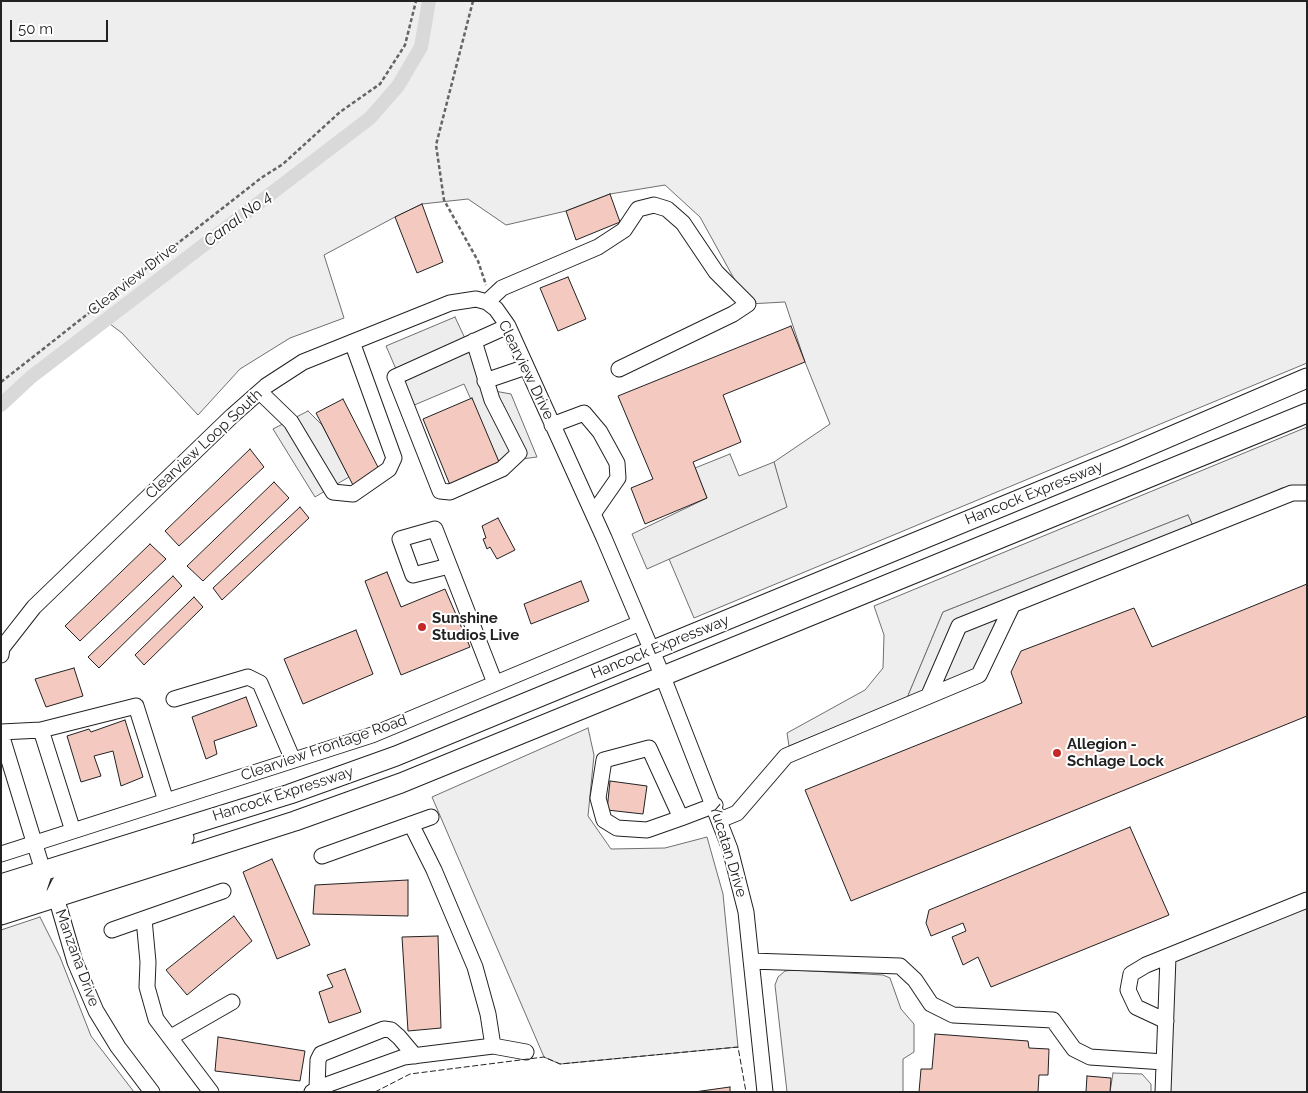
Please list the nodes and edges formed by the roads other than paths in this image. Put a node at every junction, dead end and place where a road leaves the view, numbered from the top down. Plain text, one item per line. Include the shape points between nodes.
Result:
1 (487, 302) junction
2 (508, 326) junction
3 (474, 341) junction
4 (352, 342) junction
5 (526, 367) junction
6 (619, 369) dead end
7 (1307, 378) edge
8 (485, 381) junction
9 (260, 392) junction
10 (1307, 413) edge
11 (552, 425) junction
12 (1307, 493) edge
13 (593, 514) junction
14 (450, 566) dead end
15 (1012, 606) junction
16 (640, 623) junction
17 (651, 650) junction
18 (1, 655) edge
19 (662, 677) junction
20 (495, 683) junction
21 (929, 695) junction
22 (174, 699) dead end
23 (40, 730) junction
24 (1, 733) edge
25 (293, 760) junction
26 (166, 801) junction
27 (714, 806) junction
28 (248, 807) junction
29 (431, 817) dead end
30 (681, 818) junction
31 (720, 820) junction
32 (412, 824) junction
33 (73, 831) junction
34 (34, 844) junction
35 (1, 854) edge
36 (322, 856) dead end
37 (43, 871) junction
38 (1, 884) edge
39 (223, 891) dead end
40 (56, 898) junction
41 (1307, 900) edge
42 (1, 901) edge
43 (1, 915) edge
44 (144, 919) junction
45 (112, 930) dead end
46 (1168, 957) junction
47 (751, 961) junction
48 (232, 1002) dead end
49 (1166, 1020) junction
50 (170, 1037) junction
51 (493, 1046) junction
52 (526, 1052) dead end
53 (415, 1056) junction
54 (1164, 1062) junction
55 (314, 1090) edge
56 (152, 1092) edge
57 (211, 1092) edge
58 (765, 1092) edge
59 (1163, 1092) edge

1 - 2 street, Clearview Drive
1 - 4 street, Clearview Loop South via 476,299 450,303
1 - 6 street via 502,288 598,247 624,230 638,209 654,205 668,209 683,223 716,272 748,304
2 - 3 street
2 - 5 street, Clearview Drive
3 - 8 street
3 - 8 street via 395,377 440,491 450,492 502,469 519,453
4 - 9 street, Clearview Loop South via 303,362
4 - 9 street via 394,458 389,469 353,494 333,492 291,422
5 - 8 street
5 - 11 street, Clearview Drive
7 - 17 main road, Hancock Expressway
9 - 18 street, Clearview Loop South via 34,607 2,648
10 - 19 main road, Hancock Expressway
11 - 13 street, Clearview Drive
11 - 13 street via 584,414 600,432 617,463 618,478
12 - 15 street via 1292,493
13 - 16 street, Clearview Drive
14 - 20 street
15 - 21 street via 979,675
15 - 21 street via 959,626
16 - 17 street, Clearview Drive
16 - 20 street, Clearview Frontage Road
17 - 19 street, Yucatan Drive
17 - 28 main road, Hancock Expressway via 396,756
19 - 27 street, Yucatan Drive
19 - 40 main road, Hancock Expressway via 360,798
20 - 25 street, Clearview Frontage Road via 372,734
21 - 31 street via 786,756 737,813
22 - 25 street via 248,677 260,683
23 - 24 street
23 - 26 street via 136,706
23 - 33 street
24 - 34 street
25 - 26 street, Clearview Frontage Road
26 - 33 street, Clearview Frontage Road
27 - 30 street
27 - 31 street, Yucatan Drive
28 - 37 main road, Hancock Expressway
28 - 40 main road via 162,847 70,879 61,884
29 - 32 street
30 - 30 street via 648,830 617,828 604,820 598,798 604,760 648,748
31 - 47 street, Yucatan Drive via 739,878
32 - 36 street
32 - 51 street via 475,967
33 - 34 street, Clearview Frontage Road
34 - 35 street, Clearview Frontage Road
34 - 37 street
37 - 38 main road, Hancock Expressway
37 - 42 main road via 38,886
39 - 44 street
40 - 43 main road, Hancock Expressway
40 - 56 street, Manzana Drive via 75,962 96,1011
41 - 46 street
44 - 45 street
44 - 50 street via 147,987 156,1019
46 - 49 street
46 - 49 street via 1131,974 1128,990 1136,1007
47 - 54 street via 900,966 915,980 931,1004 953,1016 1053,1020 1074,1050 1090,1057
47 - 58 street, Yucatan Drive
48 - 50 street
49 - 54 street
50 - 57 street
51 - 52 street
51 - 53 street
53 - 55 street
53 - 55 street via 391,1030 384,1029 321,1054
54 - 59 street

